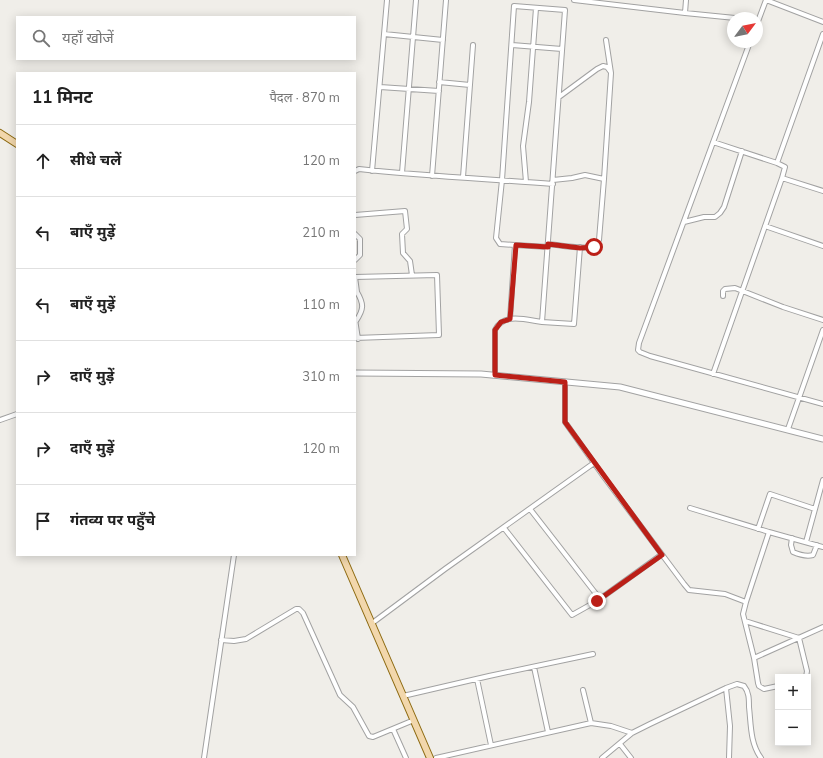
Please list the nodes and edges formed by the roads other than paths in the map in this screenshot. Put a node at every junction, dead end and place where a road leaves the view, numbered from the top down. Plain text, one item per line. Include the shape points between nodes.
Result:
1 (387, 0) edge
2 (416, 0) edge
3 (446, 0) edge
4 (574, 0) edge
5 (686, 0) edge
6 (536, 8) junction
7 (762, 12) edge
8 (685, 13) junction
9 (727, 17) edge
10 (823, 22) edge
11 (384, 34) junction
12 (823, 34) edge
13 (413, 36) junction
14 (443, 40) junction
15 (606, 40) dead end
16 (822, 43) edge
17 (473, 45) dead end
18 (512, 45) junction
19 (534, 46) junction
20 (562, 48) junction
21 (748, 48) edge
22 (611, 73) junction
23 (439, 82) junction
24 (470, 85) junction
25 (380, 87) junction
26 (409, 89) junction
27 (439, 91) junction
28 (559, 98) junction
29 (0, 133) edge
30 (713, 142) junction
31 (16, 143) edge
32 (742, 152) junction
33 (778, 163) junction
34 (356, 170) edge
35 (372, 171) junction
36 (402, 173) junction
37 (432, 176) junction
38 (463, 177) junction
39 (782, 178) junction
40 (604, 179) junction
41 (502, 180) junction
42 (526, 182) junction
43 (553, 182) junction
44 (823, 191) edge
45 (356, 215) edge
46 (684, 222) junction
47 (765, 226) junction
48 (356, 235) edge
49 (516, 245) junction
50 (548, 245) junction
51 (823, 246) edge
52 (580, 248) junction
53 (356, 259) edge
54 (412, 276) junction
55 (356, 277) edge
56 (742, 290) junction
57 (356, 293) edge
58 (722, 296) dead end
59 (510, 319) junction
60 (356, 320) edge
61 (823, 320) edge
62 (542, 322) junction
63 (823, 330) edge
64 (357, 338) edge
65 (817, 346) junction
66 (823, 348) edge
67 (356, 373) edge
68 (713, 374) junction
69 (495, 375) junction
70 (565, 382) junction
71 (800, 397) junction
72 (823, 404) edge
73 (16, 414) edge
74 (0, 420) edge
75 (788, 429) junction
76 (823, 439) edge
77 (594, 463) junction
78 (823, 480) edge
79 (690, 508) dead end
80 (530, 509) junction
81 (815, 509) junction
82 (504, 528) junction
83 (758, 529) junction
84 (769, 532) junction
85 (792, 538) junction
86 (806, 542) junction
87 (817, 545) junction
88 (823, 547) edge
89 (662, 555) junction
90 (234, 556) edge
91 (342, 556) edge
92 (600, 599) junction
93 (746, 602) junction
94 (745, 621) junction
95 (371, 624) junction
96 (823, 626) edge
97 (799, 638) junction
98 (221, 640) junction
99 (593, 654) dead end
100 (754, 658) junction
101 (534, 667) junction
102 (806, 674) edge
103 (476, 679) junction
104 (775, 687) edge
105 (726, 688) junction
106 (583, 690) dead end
107 (403, 696) junction
108 (414, 720) junction
109 (591, 723) junction
110 (393, 729) junction
111 (548, 732) junction
112 (632, 734) junction
113 (620, 744) junction
114 (491, 745) junction
115 (204, 758) edge
116 (406, 758) edge
117 (430, 758) edge
118 (436, 758) edge
119 (602, 758) edge
120 (631, 758) edge
121 (729, 758) edge
122 (761, 758) edge

1 - 11 street
2 - 13 street
3 - 14 street
4 - 8 street
5 - 8 street
6 - 18 street via 514,6
6 - 19 street
6 - 20 street via 565,10
7 - 10 street via 766,0
8 - 9 street
11 - 13 street
11 - 25 street
12 - 16 street
13 - 14 street
13 - 26 street
14 - 23 street
15 - 22 street
16 - 33 street
17 - 24 street
18 - 19 street
18 - 41 street
19 - 20 street
19 - 42 street via 523,146
20 - 28 street
21 - 30 street
22 - 28 street via 607,66 603,66
22 - 40 street
23 - 24 street
23 - 27 street
24 - 38 street
25 - 26 street
25 - 35 street
26 - 27 street
26 - 36 street
27 - 37 street
28 - 43 street
29 - 31 main road
30 - 32 street
30 - 46 street
32 - 33 street
32 - 46 street via 720,213 715,217
33 - 39 street via 785,167
34 - 35 street
35 - 36 street
36 - 37 street
37 - 38 street
38 - 41 street
39 - 44 street
39 - 47 street
40 - 43 street via 586,175
40 - 52 street via 598,243 594,247
41 - 42 street
41 - 49 street via 496,238 500,244
42 - 43 street
43 - 50 street
45 - 54 street via 405,211 407,229 402,234 403,253 410,261
46 - 68 street via 638,350 650,356
47 - 51 street
47 - 56 street
48 - 53 street via 360,239 360,255
49 - 50 street
49 - 59 street
50 - 52 street
50 - 62 street
52 - 62 street via 574,324
54 - 55 street
54 - 64 street via 437,275 440,336
56 - 58 street via 727,288
56 - 61 street
56 - 68 street
57 - 60 street via 361,299 362,312
59 - 62 street
59 - 69 street via 501,322 495,330
60 - 64 street
63 - 65 street
65 - 66 street
65 - 71 street
67 - 69 street
68 - 71 street
69 - 70 street
70 - 75 street via 620,387
70 - 77 street via 565,422
71 - 72 street
71 - 75 street
73 - 74 street
75 - 76 street
77 - 80 street
77 - 89 street
78 - 81 street
79 - 83 street
80 - 82 street
80 - 92 street
81 - 83 street via 770,494
81 - 86 street
82 - 92 street via 572,615
82 - 95 street
83 - 84 street
84 - 85 street
84 - 93 street
85 - 86 street
85 - 87 street via 793,552 808,557 813,554
86 - 87 street
87 - 88 street
89 - 92 street
89 - 93 street via 689,590 725,594
90 - 98 street
91 - 95 main road
93 - 94 street via 743,614
94 - 97 street
94 - 100 street
95 - 107 main road
96 - 97 street
97 - 100 street
97 - 102 street
98 - 110 street via 246,639 299,609 340,695 354,707 367,734 373,737
98 - 115 street
99 - 101 street
100 - 104 street via 759,686 764,689
101 - 103 street
101 - 111 street
103 - 107 street
103 - 114 street
105 - 112 street
105 - 121 street via 730,726
105 - 122 street via 741,684 746,689 753,741
106 - 109 street
107 - 108 main road
108 - 110 street
108 - 117 main road
109 - 111 street
109 - 112 street via 611,726
110 - 116 street
111 - 114 street
112 - 113 street
113 - 119 street
113 - 120 street
114 - 118 street

